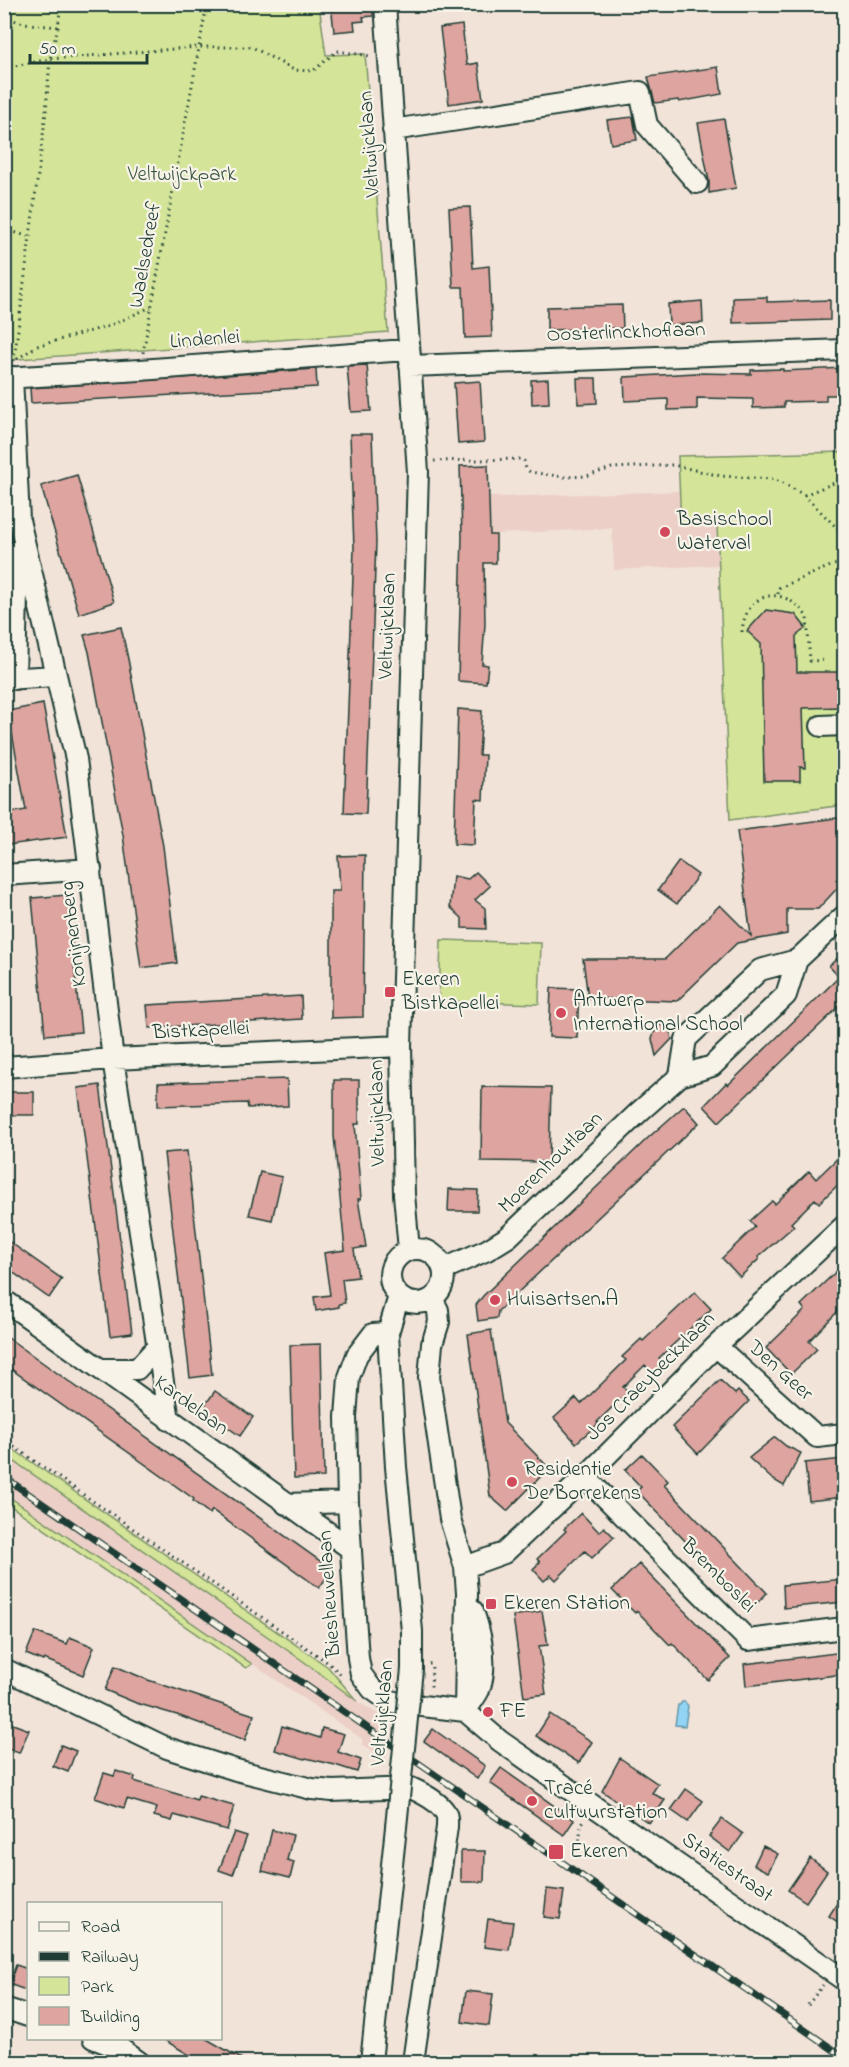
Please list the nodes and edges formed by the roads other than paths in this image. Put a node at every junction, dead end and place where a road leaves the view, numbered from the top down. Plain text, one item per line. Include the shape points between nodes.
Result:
1 (385, 4) edge
2 (393, 130) junction
3 (698, 183) dead end
4 (844, 350) edge
5 (409, 358) junction
6 (10, 372) edge
7 (19, 520) junction
8 (56, 676) junction
9 (10, 679) edge
10 (844, 725) edge
11 (821, 726) dead end
12 (91, 869) junction
13 (4, 875) edge
14 (844, 916) edge
15 (797, 960) junction
16 (401, 1046) junction
17 (113, 1059) junction
18 (4, 1067) edge
19 (680, 1076) junction
20 (844, 1226) edge
21 (409, 1250) junction
22 (444, 1269) junction
23 (416, 1299) junction
24 (4, 1300) edge
25 (388, 1333) junction
26 (158, 1346) junction
27 (716, 1346) junction
28 (390, 1366) junction
29 (100, 1369) junction
30 (169, 1420) junction
31 (844, 1434) edge
32 (585, 1477) junction
33 (348, 1502) junction
34 (286, 1504) junction
35 (351, 1549) junction
36 (465, 1567) junction
37 (844, 1628) edge
38 (4, 1669) edge
39 (465, 1711) junction
40 (838, 1975) edge
41 (4, 2008) edge
42 (27, 2016) edge
43 (96, 2040) edge
44 (117, 2056) edge
45 (139, 2062) edge
46 (371, 2062) edge
47 (413, 2062) edge

1 - 2 street, Veltwijcklaan
2 - 3 street via 640,92 647,125
2 - 5 street, Veltwijcklaan
4 - 5 street, Oosterlinckhoflaan
5 - 6 street, Lindenlei via 392,351 140,370
5 - 16 street, Veltwijcklaan via 417,462
6 - 7 street, Konijnenberg
7 - 8 street, Konijnenberg
7 - 9 street, Konijnenberg
8 - 9 street
8 - 12 street, Konijnenberg via 76,759
10 - 11 street
12 - 13 street
12 - 17 street, Konijnenberg
14 - 15 street, Moerenhoutlaan
15 - 19 street, Moerenhoutlaan via 786,995 712,1065
15 - 19 street, Moerenhoutlaan via 760,970 686,1039
16 - 17 street, Bistkapellei
16 - 21 street, Veltwijcklaan
17 - 18 street, Bistkapellei
17 - 26 street, Konijnenberg
19 - 22 street, Moerenhoutlaan via 508,1237
20 - 27 street, Jos Craeybeckxlaan
21 - 22 street via 433,1253
21 - 23 street via 400,1255 390,1272 392,1285
22 - 23 street, Veltwijcklaan via 440,1291
23 - 25 street, Veltwijcklaan
23 - 28 street, Veltwijcklaan
23 - 36 street via 438,1310 429,1377 450,1519
24 - 29 street, Kardelaan
25 - 28 street, Veltwijcklaan
25 - 33 street, Biesheuvellaan via 373,1334 357,1354 349,1377
26 - 29 street via 137,1369
26 - 30 street, Konijnenberg
27 - 31 street, Den Geer via 817,1437
27 - 32 street, Jos Craeybeckxlaan
28 - 46 street, Veltwijcklaan, bridge via 412,1668
29 - 30 street, Kardelaan
30 - 34 street, Kardelaan
32 - 36 street, Jos Craeybeckxlaan via 504,1553
32 - 37 street, Bremboslei via 748,1640
33 - 34 street, Biesheuvellaan
33 - 35 street, Biesheuvellaan
34 - 35 street, Kardelaan
35 - 39 street, Biesheuvellaan via 358,1658 372,1689 397,1703
36 - 39 street via 467,1593 483,1653 479,1690
38 - 47 street via 156,1743 196,1758 312,1789 411,1788 442,1808 447,1814 447,1827
39 - 40 street, Statiestraat via 500,1741
41 - 42 street
43 - 44 street
44 - 45 street

